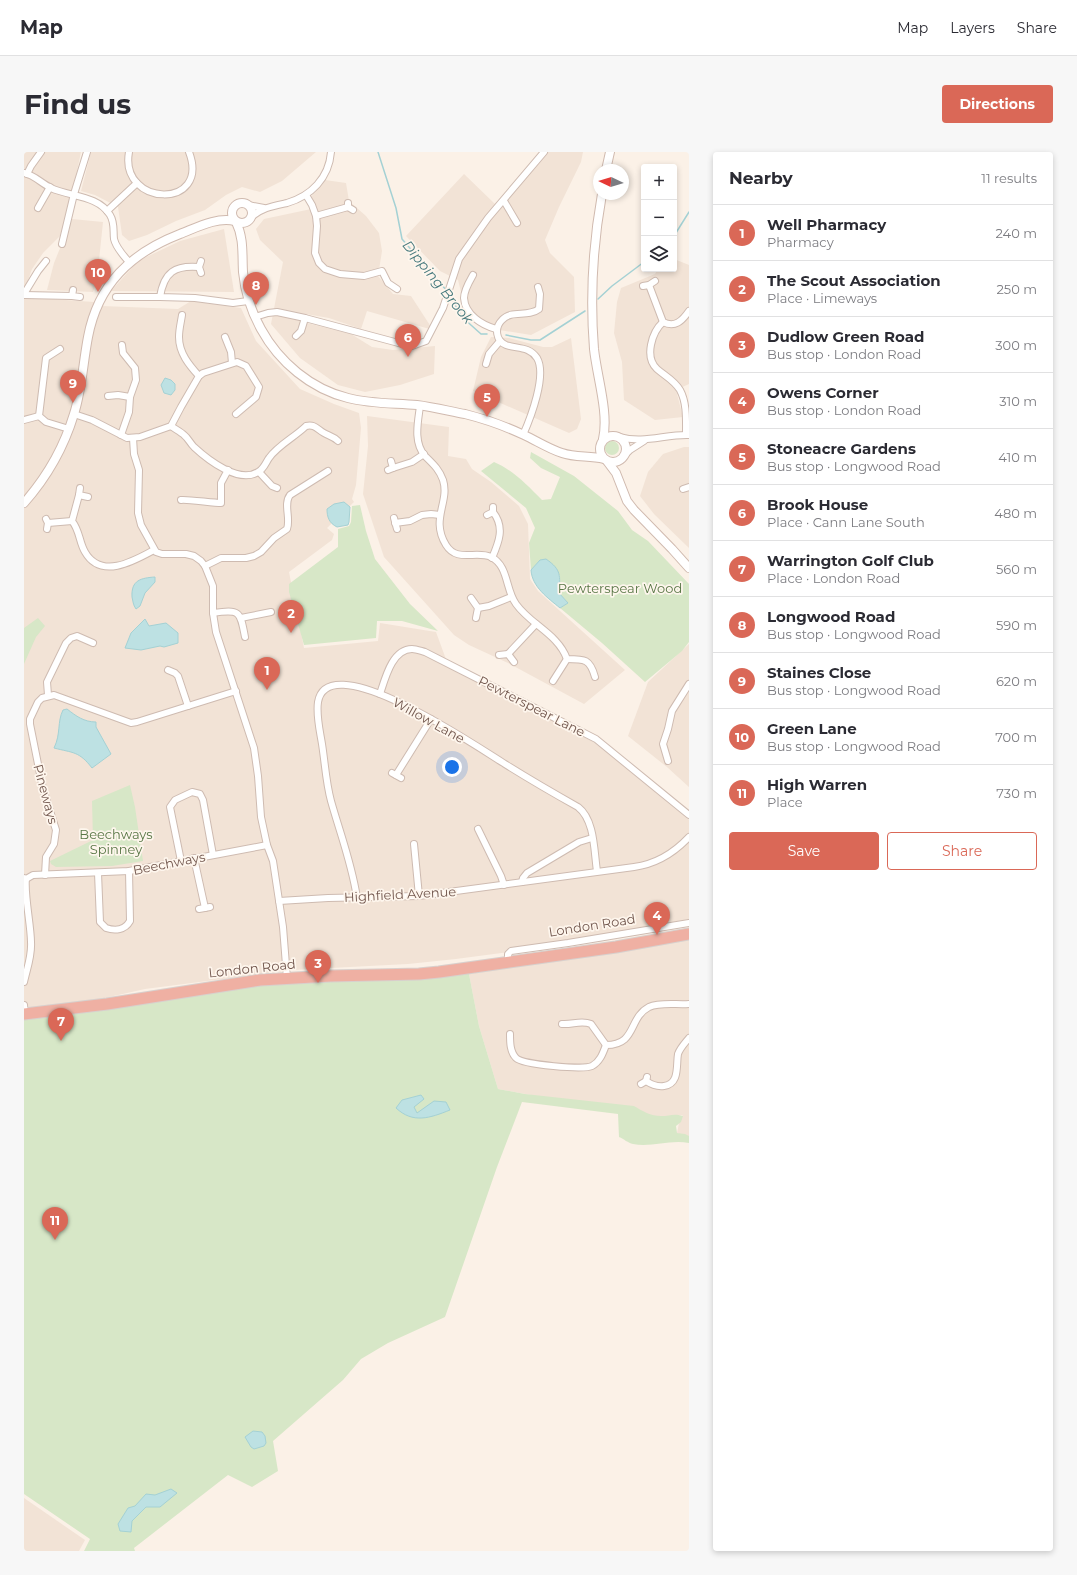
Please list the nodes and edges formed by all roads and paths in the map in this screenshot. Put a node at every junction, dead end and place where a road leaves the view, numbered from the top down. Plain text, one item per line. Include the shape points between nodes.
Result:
1 (41, 152) edge
2 (87, 152) edge
3 (129, 152) edge
4 (189, 152) edge
5 (331, 152) edge
6 (544, 152) edge
7 (610, 152) edge
8 (607, 164) edge
9 (26, 173) edge
10 (137, 183) junction
11 (50, 187) junction
12 (74, 194) junction
13 (306, 195) junction
14 (601, 200) edge
15 (504, 201) junction
16 (248, 205) junction
17 (233, 207) junction
18 (350, 207) dead end
19 (266, 208) junction
20 (38, 210) dead end
21 (107, 211) junction
22 (316, 216) junction
23 (250, 219) junction
24 (215, 221) junction
25 (236, 221) junction
26 (517, 223) dead end
27 (243, 243) junction
28 (62, 244) dead end
29 (46, 261) dead end
30 (129, 262) junction
31 (200, 267) dead end
32 (473, 275) dead end
33 (655, 280) dead end
34 (538, 287) dead end
35 (397, 289) dead end
36 (24, 294) edge
37 (80, 297) dead end
38 (116, 297) dead end
39 (160, 297) junction
40 (248, 301) junction
41 (689, 312) edge
42 (182, 315) dead end
43 (255, 317) junction
44 (305, 318) junction
45 (663, 322) junction
46 (496, 329) junction
47 (296, 336) dead end
48 (225, 337) dead end
49 (500, 341) junction
50 (122, 345) dead end
51 (60, 349) dead end
52 (232, 363) junction
53 (486, 364) dead end
54 (199, 376) junction
55 (689, 393) edge
56 (108, 396) dead end
57 (682, 396) junction
58 (130, 397) junction
59 (420, 406) junction
60 (74, 414) junction
61 (236, 414) dead end
62 (39, 416) junction
63 (605, 416) junction
64 (24, 420) edge
65 (172, 426) junction
66 (69, 429) junction
67 (121, 435) junction
68 (523, 435) junction
69 (687, 435) edge
70 (620, 437) junction
71 (133, 438) junction
72 (602, 440) junction
73 (645, 440) junction
74 (338, 441) dead end
75 (424, 454) junction
76 (580, 456) junction
77 (623, 457) junction
78 (605, 460) junction
79 (391, 461) dead end
80 (228, 470) junction
81 (328, 471) dead end
82 (259, 472) junction
83 (620, 481) junction
84 (80, 488) dead end
85 (277, 488) dead end
86 (79, 495) junction
87 (88, 497) dead end
88 (181, 500) dead end
89 (24, 503) edge
90 (491, 511) dead end
91 (440, 515) junction
92 (72, 521) junction
93 (395, 523) dead end
94 (47, 524) dead end
95 (154, 550) junction
96 (492, 558) junction
97 (205, 566) junction
98 (689, 568) edge
99 (511, 596) junction
100 (471, 598) dead end
101 (478, 608) junction
102 (271, 612) dead end
103 (213, 613) junction
104 (241, 618) junction
105 (476, 618) dead end
106 (536, 624) junction
107 (245, 637) dead end
108 (93, 642) dead end
109 (508, 654) junction
110 (499, 655) dead end
111 (567, 659) junction
112 (514, 662) dead end
113 (168, 670) dead end
114 (595, 677) dead end
115 (554, 681) dead end
116 (689, 684) edge
117 (236, 691) junction
118 (380, 694) junction
119 (48, 696) junction
120 (188, 706) junction
121 (431, 719) junction
122 (665, 758) dead end
123 (396, 775) dead end
124 (689, 815) edge
125 (478, 829) dead end
126 (689, 837) edge
127 (592, 838) junction
128 (414, 844) dead end
129 (267, 845) junction
130 (213, 855) junction
131 (194, 858) junction
132 (180, 861) junction
133 (129, 871) junction
134 (597, 871) junction
135 (98, 873) junction
136 (45, 874) junction
137 (25, 879) edge
138 (522, 882) junction
139 (504, 885) junction
140 (419, 896) junction
141 (357, 898) junction
142 (279, 901) junction
143 (205, 908) dead end
144 (689, 923) edge
145 (689, 934) edge
146 (508, 962) junction
147 (287, 978) junction
148 (24, 982) edge
149 (689, 1004) edge
150 (24, 1011) edge
151 (561, 1023) dead end
152 (511, 1033) dead end
153 (689, 1038) edge
154 (606, 1045) junction
155 (645, 1081) dead end

1 - 9 street
2 - 12 street
3 - 10 street via 129,166
4 - 10 street via 192,161 191,176 185,187 178,192 170,195 158,194
5 - 13 street via 328,168 322,179
6 - 15 street
7 - 8 street
9 - 11 street
10 - 21 street
11 - 12 street
11 - 20 street
12 - 21 street via 95,202
12 - 28 street
13 - 19 street
13 - 22 street
14 - 63 street via 596,231 593,319 594,349
15 - 26 street
15 - 44 street via 488,218 459,259 443,308 426,341 412,346
16 - 17 street via 242,202
16 - 19 street
16 - 23 street via 251,210
17 - 24 street
17 - 25 street via 231,212
18 - 22 street
19 - 23 street
21 - 30 street via 113,222 116,244
22 - 35 street via 315,252 319,263 325,269 340,274 364,276 382,271 386,281
23 - 25 street via 245,222
23 - 27 street
24 - 25 street
24 - 30 street via 172,237 149,248
25 - 27 street
27 - 40 street via 243,270
29 - 36 street
30 - 60 street via 106,290 93,317
31 - 39 street via 181,267 170,272
32 - 46 street via 466,290 466,306 478,321
33 - 45 street via 646,286
34 - 46 street via 539,309 526,315 512,314 502,320
36 - 37 street via 72,293
38 - 39 street
39 - 40 street via 233,303
40 - 43 street
41 - 45 street via 676,324
42 - 54 street via 180,346
43 - 44 street via 272,312
43 - 59 street via 283,359 313,384 348,398
44 - 47 street
45 - 57 street via 656,329 652,339 652,360 657,369 673,380
46 - 49 street
48 - 52 street
49 - 53 street via 489,354
49 - 68 street via 505,345 531,352 539,361 541,369 532,413
50 - 58 street via 122,353 135,368 136,380
51 - 62 street via 46,358
52 - 54 street
52 - 61 street via 237,362 246,366 259,387 256,397
54 - 65 street
55 - 57 street
56 - 58 street
57 - 69 street via 686,410
58 - 67 street via 129,412
59 - 68 street via 472,416
59 - 75 street via 417,435
60 - 66 street
60 - 67 street
62 - 64 street
62 - 66 street via 46,422
63 - 70 street
63 - 72 street
65 - 71 street via 140,438
65 - 80 street via 184,434 193,446
66 - 89 street via 54,462
67 - 71 street
68 - 76 street via 556,451
69 - 73 street
70 - 72 street via 613,435
70 - 73 street via 628,440
70 - 77 street via 626,449
71 - 95 street via 139,470 138,513 141,525
72 - 76 street
72 - 78 street via 599,449
73 - 77 street
74 - 82 street via 316,427 306,426 274,451
75 - 79 street via 412,462 390,469
75 - 91 street via 440,471 444,482
76 - 78 street
77 - 78 street via 615,462
77 - 83 street via 619,472
78 - 83 street
80 - 82 street via 239,475
80 - 88 street via 221,483 223,504
81 - 97 street via 287,499 290,531 274,538 254,556 221,558
82 - 85 street
83 - 98 street via 627,502
84 - 86 street
86 - 87 street
86 - 92 street
90 - 96 street via 498,520 500,532
91 - 93 street via 422,515 410,521
91 - 96 street via 440,530 452,552 458,555 482,555
92 - 94 street
92 - 95 street via 78,530 85,552 93,561 103,566 113,567 128,563
95 - 97 street via 162,554 194,556
96 - 99 street via 504,571
97 - 103 street via 213,586
99 - 101 street
99 - 106 street via 523,613
100 - 101 street
101 - 105 street
102 - 104 street
103 - 104 street via 230,611 237,613
103 - 117 street via 220,646
104 - 107 street
106 - 109 street
106 - 111 street via 561,646
108 - 119 street via 77,636 66,643 47,682
109 - 110 street
109 - 112 street
111 - 114 street via 588,662
111 - 115 street
113 - 120 street via 178,676
116 - 122 street via 672,711 663,744
117 - 120 street
117 - 129 street via 254,748 261,817
118 - 121 street, Willow Lane
118 - 124 street, Pewterspear Lane via 398,653 411,649 424,652 596,739
118 - 141 street, Willow Lane via 337,685 324,692 318,703 330,794 346,845
119 - 120 street via 61,697 131,723
119 - 136 street, Pineways via 38,702 30,724 43,789 56,830 54,844 46,857
121 - 123 street
121 - 127 street, Willow Lane via 581,810 588,820
125 - 139 street
126 - 134 street, Highfield Avenue via 667,855 652,863
127 - 134 street
127 - 138 street via 579,842 527,873
128 - 140 street
129 - 130 street, Beechways
129 - 142 street via 273,861
130 - 131 street, Beechways
130 - 132 street via 203,800 200,794 192,792 175,800 170,807
131 - 132 street, Beechways
131 - 143 street
132 - 133 street, Beechways
133 - 135 street, Beechways
133 - 135 street via 130,921 118,929 106,928 100,922
134 - 138 street, Highfield Avenue
135 - 136 street, Beechways
136 - 137 street, Beechways
137 - 148 street via 31,941 29,966
138 - 139 street, Highfield Avenue
139 - 140 street, Highfield Avenue
140 - 141 street, Highfield Avenue
141 - 142 street, Highfield Avenue
142 - 147 street
144 - 146 street, London Road via 511,951 508,954
145 - 146 highway, London Road
146 - 147 highway, London Road via 420,974
147 - 150 highway, London Road via 107,1004
149 - 154 street via 656,1005 649,1008 639,1016 627,1038 617,1045
151 - 154 street via 588,1023 596,1029
152 - 154 street via 512,1049 517,1059 543,1064 590,1067 600,1058
153 - 155 street via 679,1053 676,1076 672,1082 667,1086 659,1086

